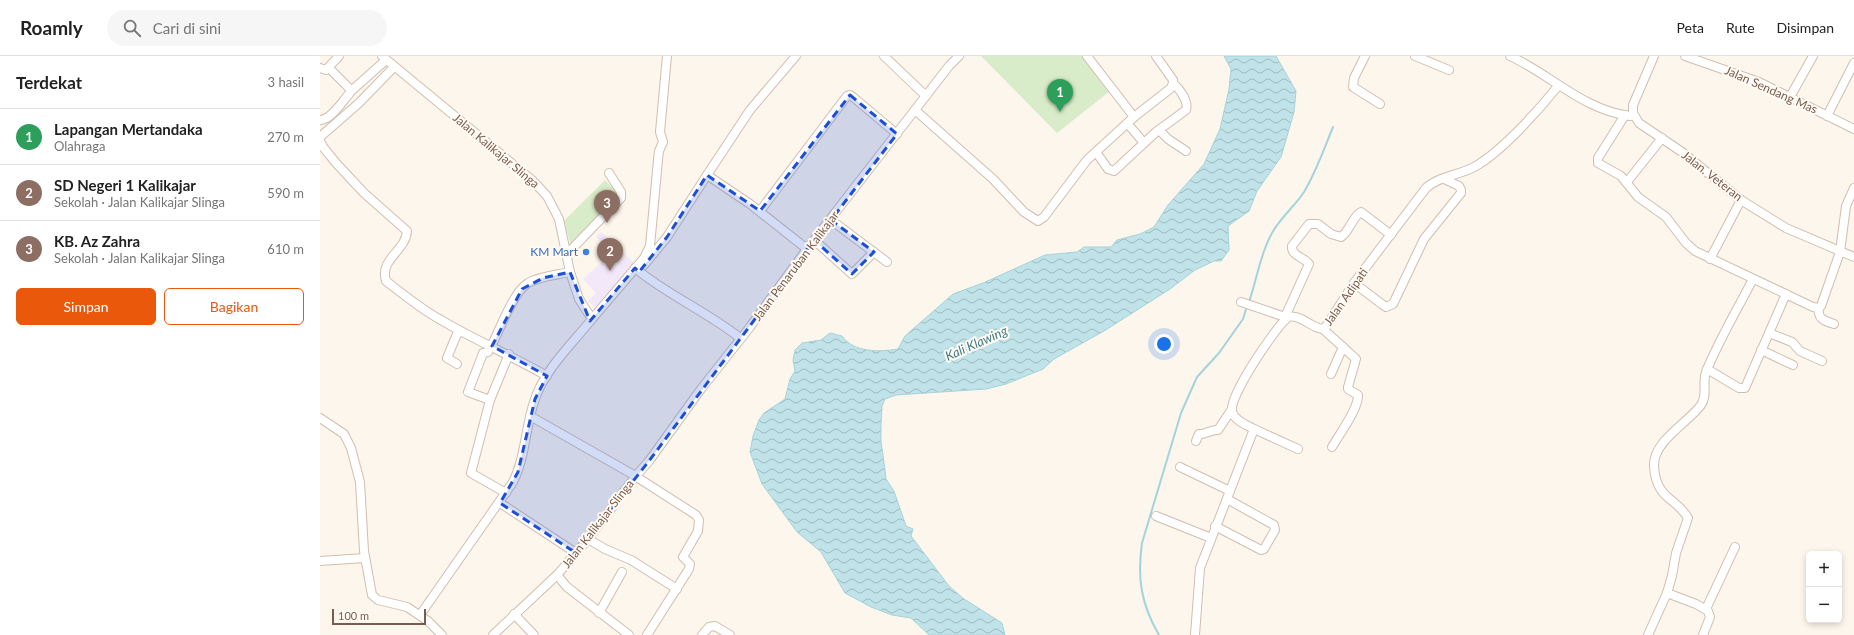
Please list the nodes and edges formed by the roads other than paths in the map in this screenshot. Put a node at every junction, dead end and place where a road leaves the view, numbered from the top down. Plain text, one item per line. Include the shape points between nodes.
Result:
1 (339, 56) edge
2 (667, 56) edge
3 (796, 56) edge
4 (884, 56) edge
5 (959, 56) edge
6 (1087, 56) edge
7 (1156, 56) edge
8 (1365, 56) edge
9 (1415, 56) edge
10 (1510, 56) edge
11 (1654, 56) edge
12 (1685, 56) edge
13 (1813, 56) edge
14 (384, 58) edge
15 (1854, 63) edge
16 (394, 67) junction
17 (320, 68) edge
18 (329, 68) junction
19 (1449, 70) dead end
20 (1173, 83) junction
21 (1558, 86) junction
22 (350, 92) junction
23 (926, 96) junction
24 (1790, 97) junction
25 (1380, 104) dead end
26 (916, 110) junction
27 (1625, 115) junction
28 (1635, 116) junction
29 (1827, 116) junction
30 (320, 120) edge
31 (1131, 120) junction
32 (1854, 129) edge
33 (1159, 130) junction
34 (897, 134) junction
35 (320, 137) edge
36 (1662, 138) junction
37 (320, 141) edge
38 (1144, 143) junction
39 (1186, 151) dead end
40 (1096, 152) junction
41 (609, 173) dead end
42 (707, 174) junction
43 (1444, 179) junction
44 (1627, 182) junction
45 (1854, 188) edge
46 (1741, 200) junction
47 (1850, 208) edge
48 (760, 211) junction
49 (831, 220) junction
50 (1391, 235) junction
51 (814, 240) junction
52 (807, 249) junction
53 (874, 252) junction
54 (1840, 252) junction
55 (567, 254) junction
56 (1854, 257) edge
57 (1710, 259) junction
58 (887, 262) dead end
59 (637, 270) junction
60 (570, 272) junction
61 (1753, 279) junction
62 (1354, 283) junction
63 (1786, 294) junction
64 (1241, 302) dead end
65 (1819, 308) junction
66 (592, 319) junction
67 (1285, 319) junction
68 (1834, 324) dead end
69 (1323, 329) junction
70 (461, 332) junction
71 (1769, 332) junction
72 (740, 338) junction
73 (492, 346) junction
74 (1343, 347) junction
75 (1761, 350) junction
76 (509, 354) junction
77 (1822, 361) dead end
78 (457, 364) dead end
79 (1793, 365) dead end
80 (1707, 369) junction
81 (1331, 374) dead end
82 (546, 376) junction
83 (490, 400) junction
84 (1232, 408) junction
85 (531, 416) junction
86 (320, 418) edge
87 (1254, 429) junction
88 (1196, 441) dead end
89 (1332, 446) dead end
90 (1298, 449) dead end
91 (1180, 467) dead end
92 (635, 477) junction
93 (506, 493) junction
94 (1228, 495) junction
95 (500, 503) junction
96 (1156, 516) dead end
97 (1215, 526) junction
98 (1210, 538) junction
99 (588, 539) junction
100 (1735, 547) dead end
101 (576, 553) junction
102 (365, 558) junction
103 (320, 561) edge
104 (622, 572) dead end
105 (557, 575) junction
106 (677, 589) junction
107 (1667, 592) junction
108 (1706, 609) junction
109 (599, 613) junction
110 (514, 614) junction
111 (420, 615) junction
112 (1705, 634) edge
113 (442, 635) edge
114 (493, 635) edge
115 (534, 635) edge
116 (629, 635) edge
117 (647, 635) edge
118 (702, 635) edge
119 (730, 635) edge
120 (1195, 635) edge
121 (1648, 635) edge

1 - 18 street
2 - 59 street via 660,132 663,142 659,150 650,246
3 - 42 street via 750,110
4 - 23 street
5 - 23 street, Jalan Penaruban Kalikajar
6 - 31 street
7 - 20 street
8 - 25 street via 1354,78 1353,87
9 - 19 street
10 - 21 street via 1532,67
11 - 28 street via 1633,105
12 - 24 street, Jalan Sendang Mas via 1759,82
13 - 24 street
14 - 16 street, Jalan Kalikajar Slinga
14 - 22 street
15 - 29 street
16 - 35 street via 359,103
16 - 55 street, Jalan Kalikajar Slinga via 542,190 559,218
17 - 18 street
18 - 22 street
20 - 31 street via 1171,88
20 - 33 street via 1180,90 1187,108
21 - 27 street via 1597,106
21 - 43 street, Jalan Adipati via 1487,159
22 - 30 street via 326,119
23 - 26 street, Jalan Penaruban Kalikajar
24 - 29 street, Jalan Sendang Mas
26 - 34 street, Jalan Penaruban Kalikajar
26 - 40 street via 993,179 1024,212 1038,221 1044,217 1081,167
27 - 28 street
27 - 44 street via 1597,160 1600,165
28 - 36 street, Jalan. Veteran via 1643,126
29 - 32 street, Jalan Sendang Mas
31 - 38 street
31 - 40 street
33 - 38 street
33 - 39 street
34 - 48 street via 853,97 846,96
34 - 49 street, Jalan Penaruban Kalikajar
36 - 44 street
36 - 46 street, Jalan. Veteran
37 - 70 street via 364,193 406,231 403,243 385,269 386,280 439,320
38 - 40 street via 1114,171 1108,169
41 - 55 street via 621,192 621,198
42 - 48 street
42 - 59 street via 667,237
43 - 50 street, Jalan Adipati via 1432,182 1426,188
43 - 62 street via 1459,186 1461,193 1424,239 1393,304 1383,305
44 - 57 street via 1638,197 1666,217 1690,248
45 - 47 street
46 - 54 street, Jalan. Veteran via 1786,228
46 - 57 street
47 - 54 street
48 - 52 street
49 - 51 street, Jalan Penaruban Kalikajar
49 - 53 street
50 - 62 street, Jalan Adipati
50 - 67 street via 1361,212 1341,236 1331,234 1318,224 1309,224 1292,246 1294,253 1309,264
51 - 52 street, Jalan Penaruban Kalikajar
51 - 53 street via 852,274
52 - 72 street, Jalan Penaruban Kalikajar
53 - 58 street
54 - 56 street, Jalan. Veteran
54 - 65 street
55 - 60 street, Jalan Kalikajar Slinga
57 - 61 street
59 - 66 street
59 - 72 street
60 - 66 street, Jalan Kalikajar Slinga via 579,298
60 - 73 street via 534,281 522,289 506,314
61 - 63 street
61 - 80 street
62 - 69 street, Jalan Adipati
63 - 65 street
63 - 71 street
64 - 67 street
65 - 68 street via 1819,316
66 - 82 street
67 - 69 street, Jalan Adipati via 1296,317
67 - 84 street via 1252,366
69 - 74 street
70 - 73 street
70 - 78 street via 457,334 447,358
71 - 75 street
71 - 77 street via 1792,342 1800,351
72 - 92 street, Jalan Penaruban Kalikajar via 649,462
73 - 76 street
73 - 83 street via 488,352 483,353 468,392
74 - 81 street
74 - 89 street via 1356,359 1348,387 1358,397
75 - 79 street
75 - 80 street via 1743,388
76 - 82 street
76 - 83 street
80 - 107 street via 1702,403 1655,456 1655,473 1662,492 1688,518
82 - 85 street via 535,399
83 - 93 street via 471,473
84 - 87 street via 1235,417
84 - 88 street via 1218,430 1212,429 1199,434
85 - 92 street, Jalan Kalikajar Slinga
85 - 93 street via 522,460
86 - 102 street via 344,434 351,448 360,482
87 - 90 street
87 - 94 street
91 - 94 street
92 - 99 street, Jalan Kalikajar Slinga
92 - 106 street via 696,515 699,520 698,531 683,557 690,567
93 - 95 street
94 - 97 street
94 - 97 street via 1274,525 1275,530 1261,550
95 - 101 street
95 - 111 street
96 - 98 street
97 - 98 street
98 - 120 street via 1200,568
99 - 101 street, Jalan Kalikajar Slinga
99 - 106 street via 631,560
100 - 108 street
101 - 105 street, Jalan Kalikajar Slinga
102 - 103 street
102 - 111 street via 372,592 378,600 407,607
104 - 109 street
105 - 109 street via 567,587
105 - 110 street, Jalan Kalikajar Slinga
106 - 117 street
107 - 108 street
107 - 121 street
108 - 112 street via 1710,617
109 - 116 street
110 - 114 street, Jalan Kalikajar Slinga
110 - 115 street
111 - 113 street
118 - 119 street via 709,627 715,626

